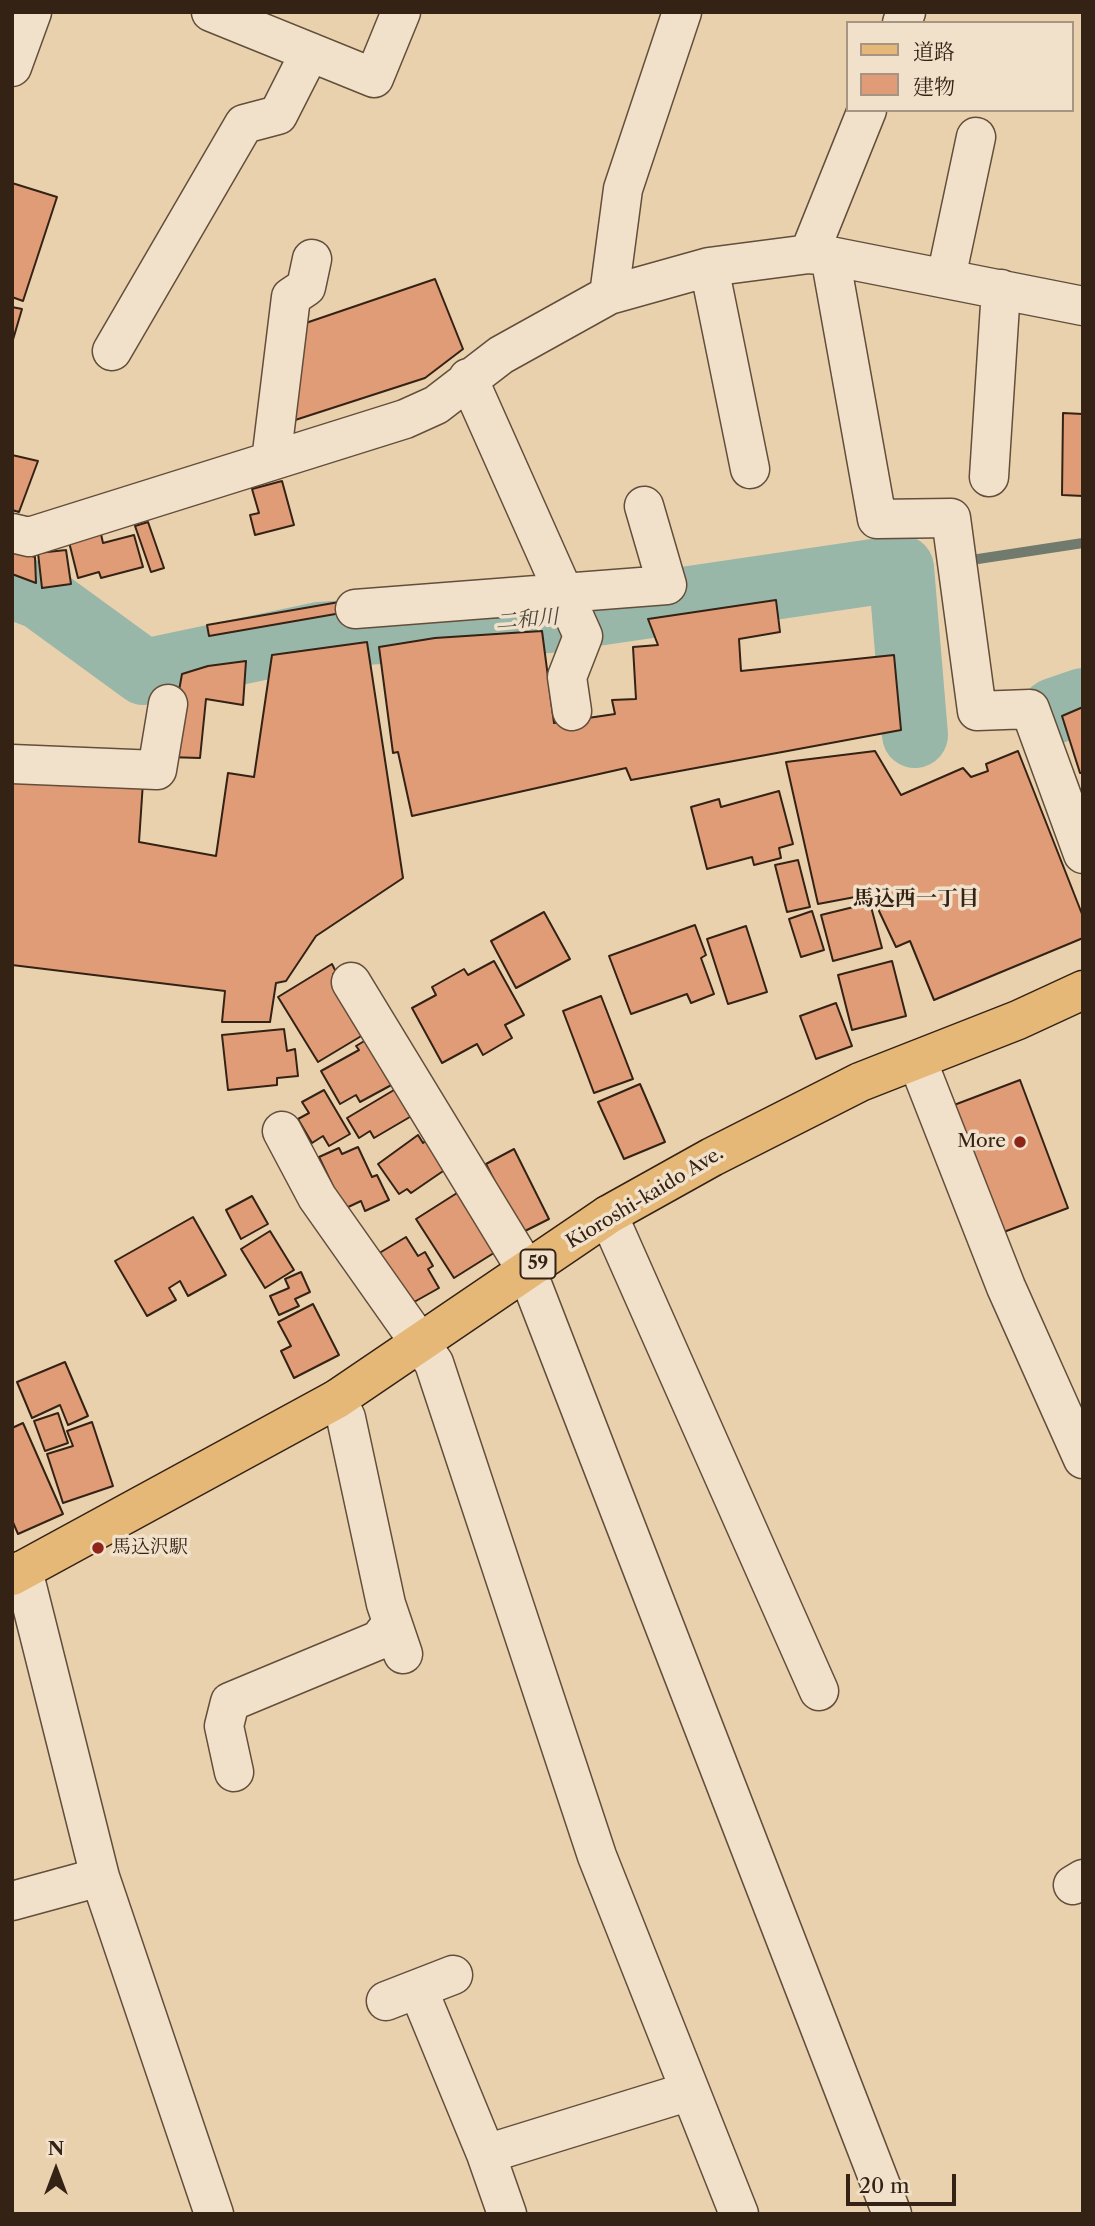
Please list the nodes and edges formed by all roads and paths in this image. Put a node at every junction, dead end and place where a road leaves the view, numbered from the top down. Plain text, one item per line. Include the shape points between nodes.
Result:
1 (32, 12) edge
2 (211, 12) edge
3 (401, 12) edge
4 (682, 12) edge
5 (310, 52) junction
6 (12, 67) edge
7 (866, 112) edge
8 (976, 136) dead end
9 (819, 255) junction
10 (313, 259) dead end
11 (709, 267) junction
12 (946, 278) junction
13 (1001, 289) junction
14 (609, 295) junction
15 (1083, 306) edge
16 (112, 351) dead end
17 (468, 379) junction
18 (271, 461) junction
19 (750, 469) dead end
20 (989, 477) dead end
21 (644, 506) dead end
22 (12, 533) edge
23 (566, 594) junction
24 (355, 609) dead end
25 (168, 704) dead end
26 (572, 711) dead end
27 (12, 764) edge
28 (1083, 854) edge
29 (351, 982) dead end
30 (1083, 990) edge
31 (917, 1060) junction
32 (282, 1131) dead end
33 (608, 1216) junction
34 (527, 1271) junction
35 (421, 1344) junction
36 (337, 1399) junction
37 (1083, 1459) edge
38 (18, 1573) edge
39 (819, 1691) dead end
40 (234, 1772) dead end
41 (100, 1877) junction
42 (12, 1901) edge
43 (453, 1975) dead end
44 (690, 2091) junction
45 (486, 2154) junction
46 (214, 2214) edge
47 (507, 2214) edge
48 (739, 2214) edge
49 (892, 2214) edge

1 - 6 street
2 - 5 street
3 - 5 street via 374,79
4 - 14 street via 623,189
5 - 16 street via 278,115 244,124
7 - 9 street
8 - 12 street
9 - 11 street
9 - 12 street
9 - 28 street via 877,519 951,518 977,711 1030,709
10 - 18 street via 306,288 290,297
11 - 14 street
11 - 19 street
12 - 13 street
13 - 15 street
13 - 20 street
14 - 17 street via 501,355
17 - 18 street via 436,405 405,419
17 - 23 street
18 - 22 street via 29,537
21 - 23 street via 667,585
23 - 24 street
23 - 26 street via 583,636 566,677
25 - 27 street via 157,770
29 - 34 street
30 - 31 main road, Kioroshi-kaido Ave. / 59
31 - 33 main road, Kioroshi-kaido Ave. / 59 via 783,1120
31 - 37 street via 1006,1287
32 - 35 street via 317,1197
33 - 34 main road, Kioroshi-kaido Ave. / 59
33 - 39 street
34 - 35 main road, Kioroshi-kaido Ave. / 59
34 - 49 street
35 - 36 main road, Kioroshi-kaido Ave. / 59
35 - 44 street via 433,1363 597,1856
36 - 38 main road, Kioroshi-kaido Ave. / 59
36 - 40 street via 346,1418 397,1638 379,1640 230,1702 224,1726
38 - 41 street
41 - 42 street
41 - 46 street
43 - 45 street via 402,1995
44 - 45 street
44 - 48 street
45 - 47 street

